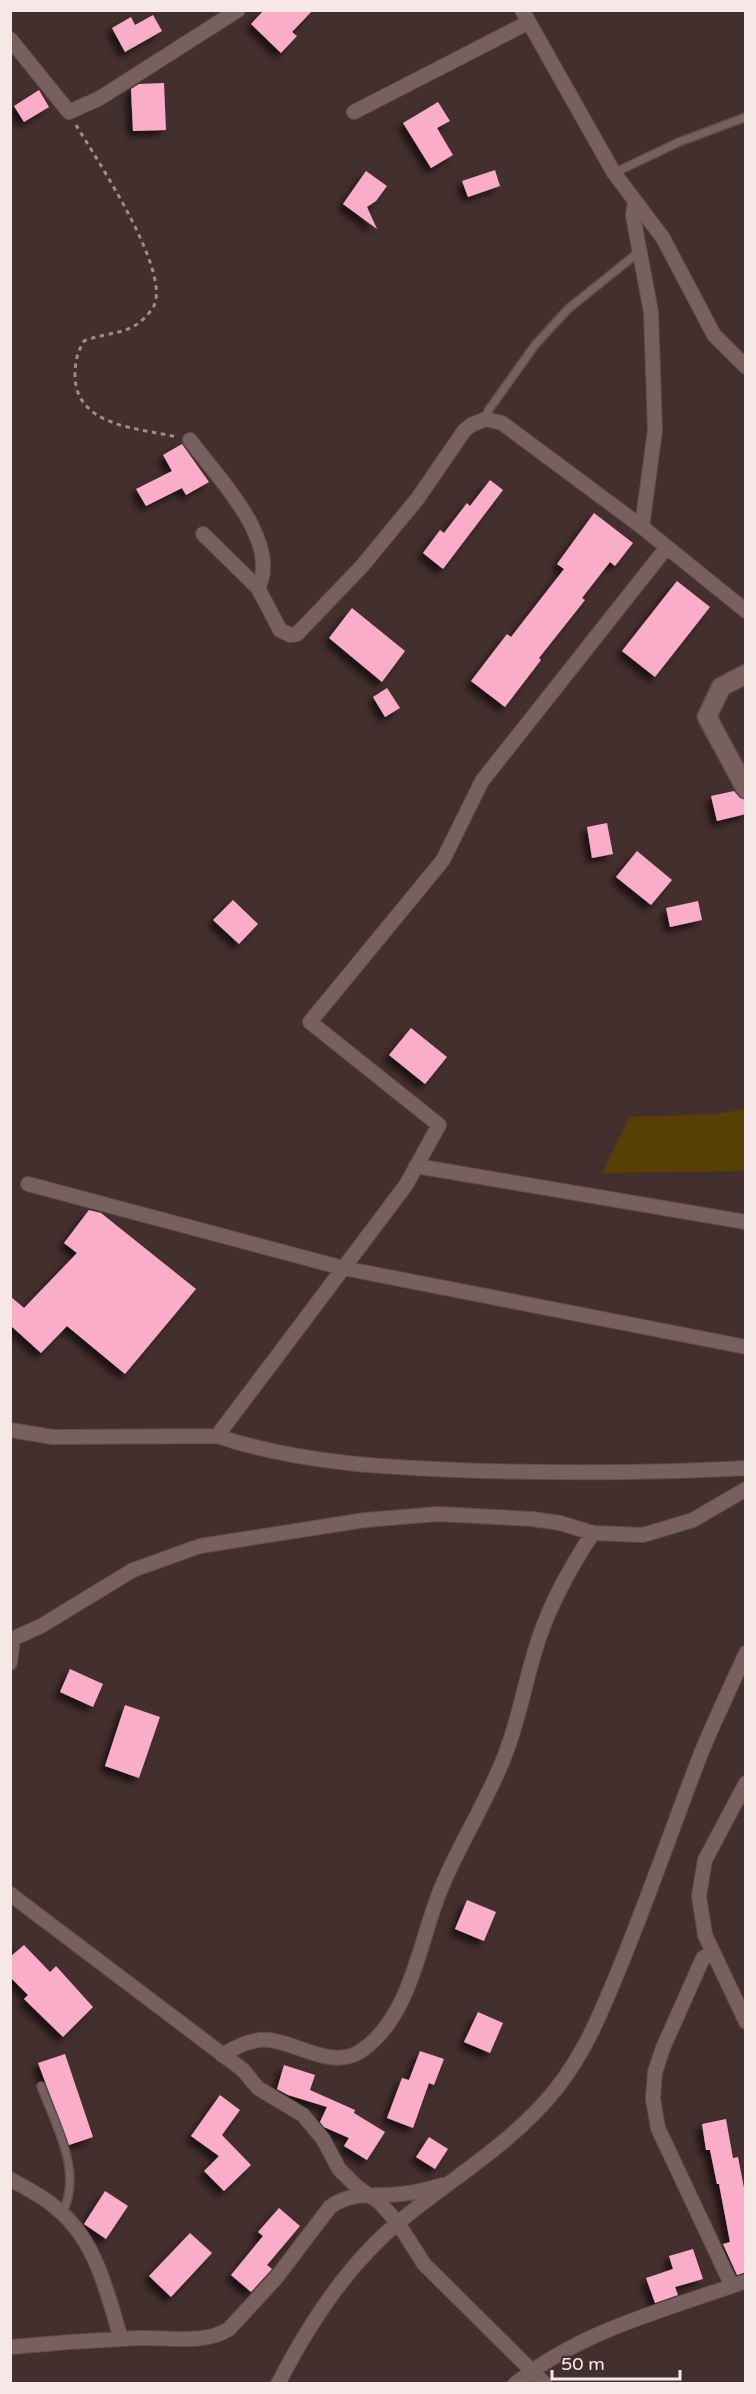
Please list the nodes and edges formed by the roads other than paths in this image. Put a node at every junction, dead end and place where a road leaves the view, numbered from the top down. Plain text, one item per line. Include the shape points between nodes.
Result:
1 (237, 10) edge
2 (525, 16) edge
3 (10, 39) edge
4 (354, 112) dead end
5 (746, 117) edge
6 (614, 173) junction
7 (635, 202) junction
8 (640, 251) junction
9 (746, 367) edge
10 (486, 419) junction
11 (190, 440) road end
12 (642, 527) junction
13 (203, 534) dead end
14 (667, 547) junction
15 (258, 588) junction
16 (746, 611) edge
17 (746, 674) edge
18 (746, 789) edge
19 (417, 1167) junction
20 (28, 1184) dead end
21 (746, 1222) edge
22 (343, 1268) junction
23 (746, 1347) edge
24 (10, 1430) edge
25 (217, 1436) junction
26 (746, 1468) edge
27 (746, 1489) edge
28 (593, 1533) junction
29 (12, 1639) edge
30 (746, 1653) edge
31 (10, 1663) edge
32 (746, 1784) edge
33 (10, 1894) edge
34 (713, 1953) junction
35 (746, 2022) edge
36 (222, 2055) junction
37 (41, 2086) dead end
38 (10, 2179) edge
39 (451, 2183) junction
40 (371, 2196) junction
41 (62, 2212) junction
42 (398, 2223) junction
43 (746, 2281) edge
44 (732, 2286) junction
45 (121, 2339) junction
46 (10, 2347) edge
47 (530, 2372) junction
48 (278, 2384) edge
49 (516, 2384) edge
50 (545, 2384) edge

1 - 3 street via 100,98 69,112
2 - 4 street
2 - 6 street
5 - 6 lane via 679,142
6 - 7 street
7 - 8 street via 633,216
7 - 9 street via 663,238 714,335
8 - 10 lane via 588,290 551,326
8 - 12 street via 651,312 655,430
10 - 12 street via 500,421
10 - 15 street via 464,431 391,531 297,634 280,630
11 - 15 street via 251,524 262,558 263,578
12 - 14 street
13 - 15 street
14 - 16 street
14 - 19 street via 482,781 443,860 310,1022 439,1125
17 - 18 street via 721,687 707,717
19 - 21 street
19 - 22 street
20 - 22 street
22 - 23 street
22 - 25 street
24 - 25 street via 53,1437
25 - 26 street via 256,1449 419,1469 611,1474
27 - 28 street via 693,1520 659,1532 627,1536
28 - 29 street via 560,1522 438,1514 365,1520 224,1542 176,1553 133,1570 41,1626
28 - 36 street via 550,1608 505,1756 444,1882 394,2016 372,2042 350,2056 329,2057 269,2040 245,2043
29 - 31 street
30 - 39 street via 698,1759 647,1903 591,2035 555,2091 489,2154
32 - 34 street via 705,1860 701,1878 702,1922
33 - 36 street
34 - 35 street
34 - 44 street via 703,1958 663,2048 653,2099 658,2128
36 - 40 street via 243,2070 258,2088 303,2115 323,2139 339,2169
37 - 41 lane via 71,2174 70,2193
38 - 41 street
39 - 40 street
39 - 42 street
40 - 42 street
40 - 45 street via 349,2196 330,2207 276,2278 229,2330 208,2338
41 - 45 street via 93,2252
42 - 47 street via 424,2264
42 - 48 street via 349,2273
43 - 44 street
44 - 47 street via 598,2333
45 - 46 street
47 - 49 street
47 - 50 street

